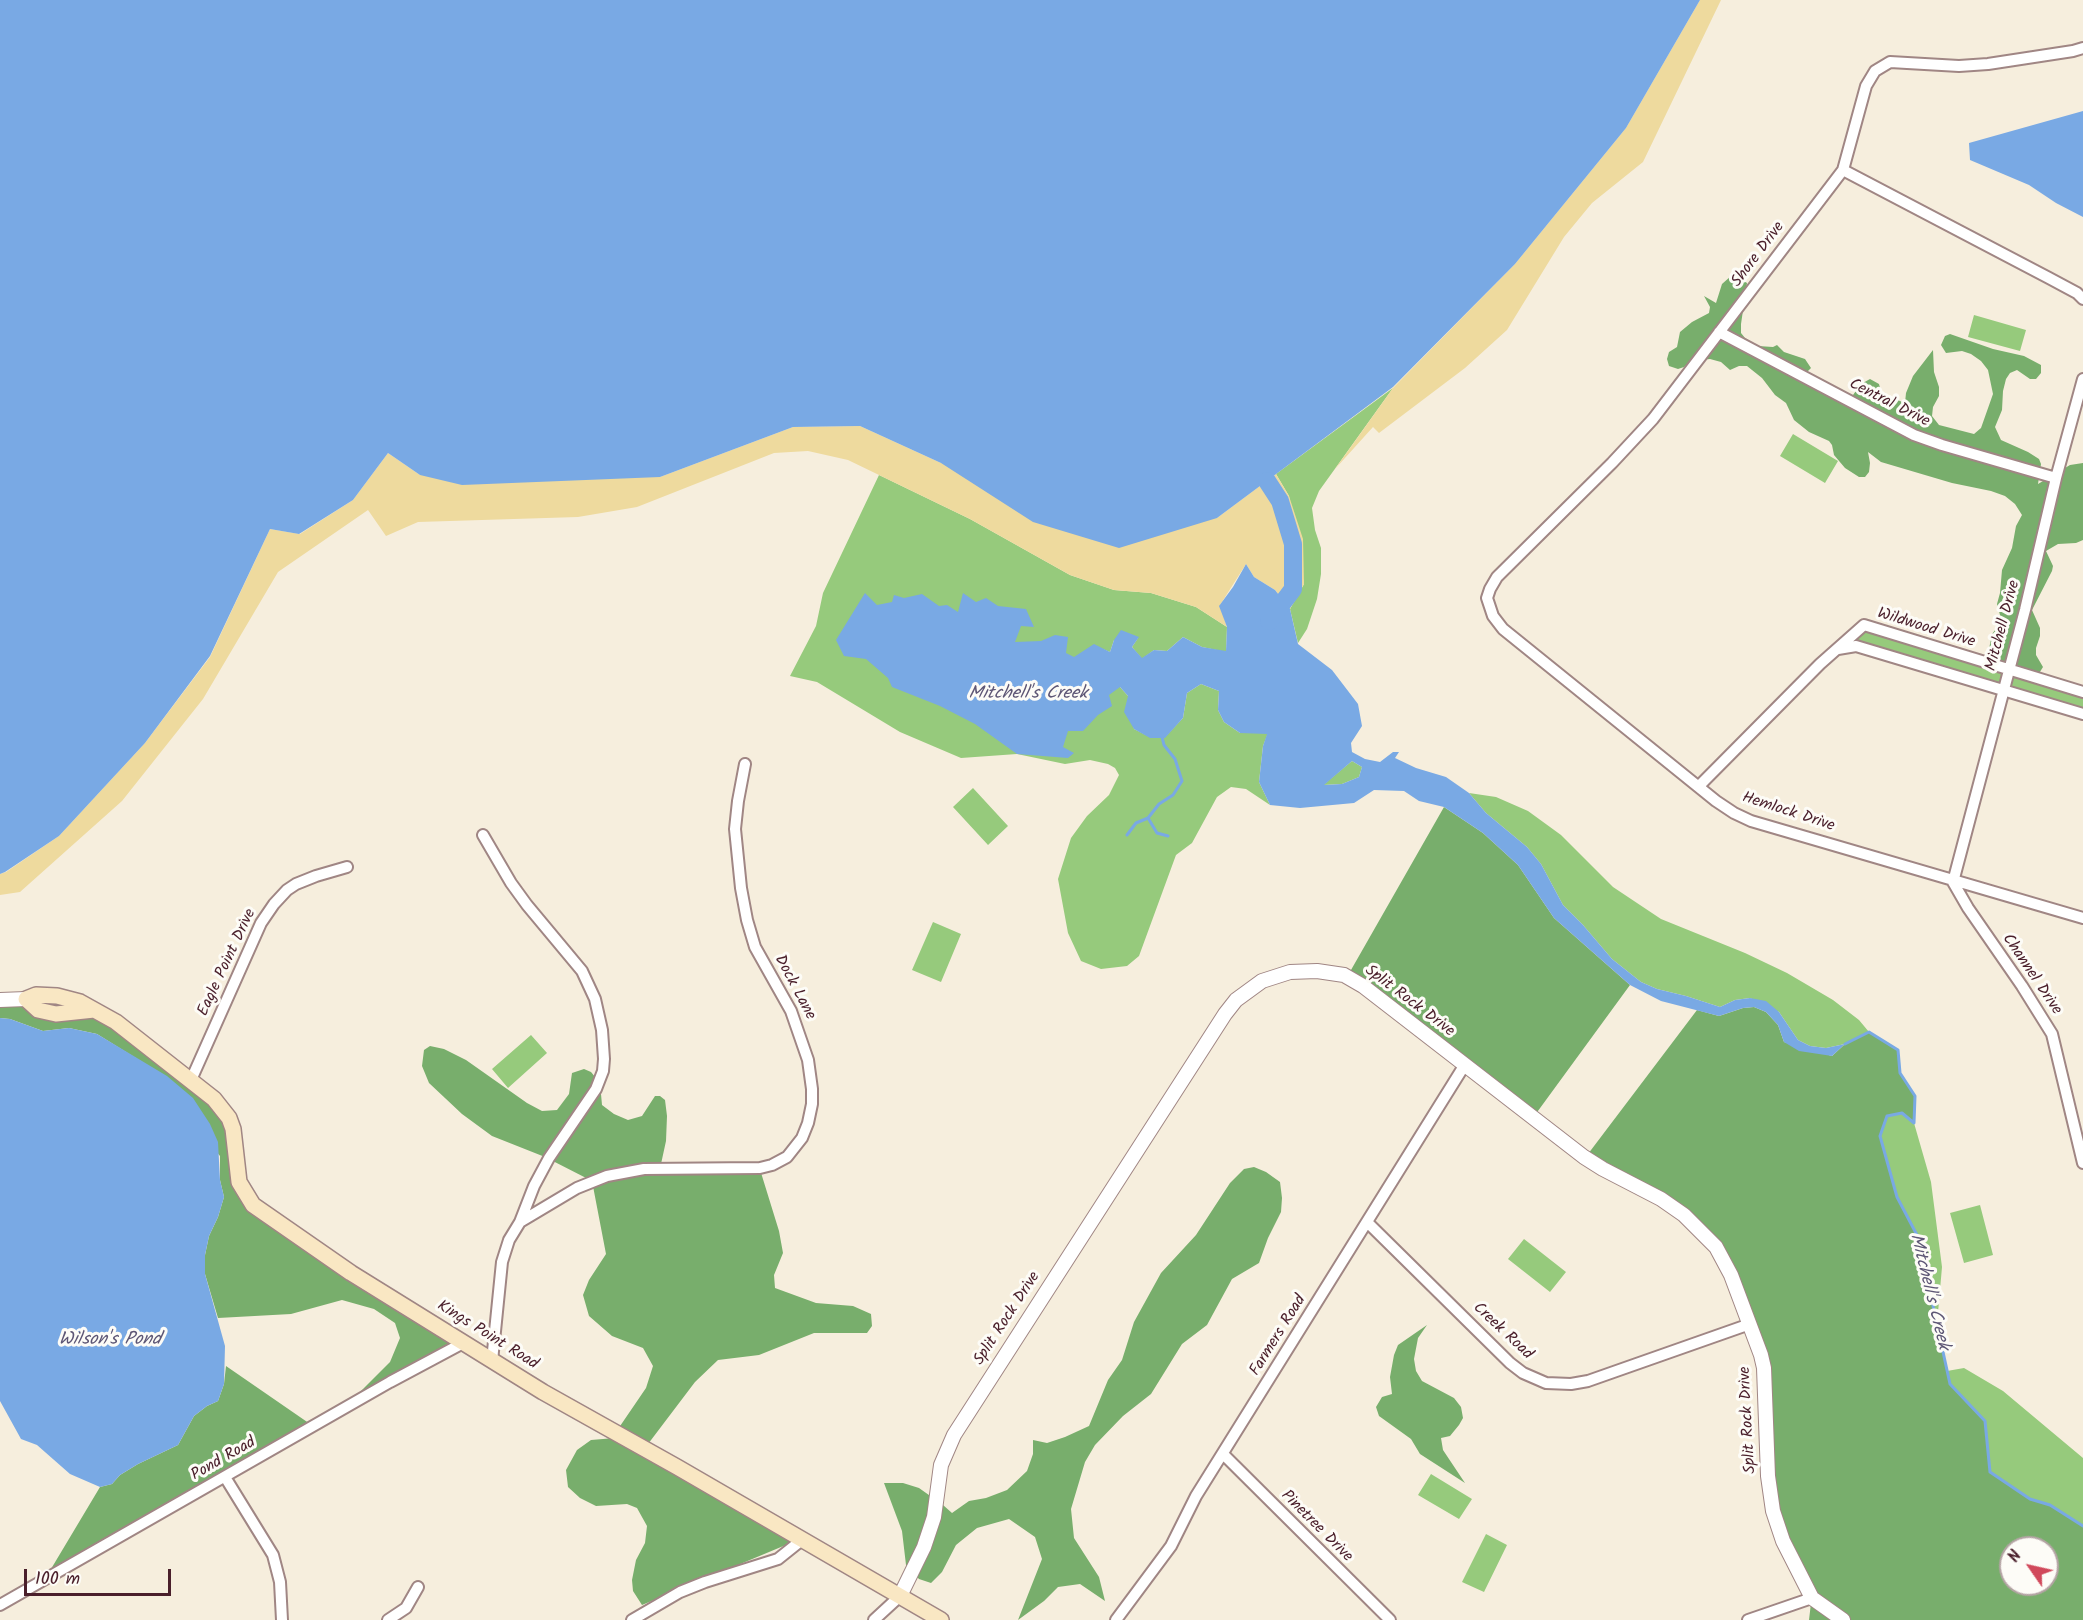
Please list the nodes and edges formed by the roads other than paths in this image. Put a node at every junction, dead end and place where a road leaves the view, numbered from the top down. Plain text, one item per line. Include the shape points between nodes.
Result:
1 (2083, 48) edge
2 (1843, 171) junction
3 (2083, 299) edge
4 (1719, 332) junction
5 (2083, 379) edge
6 (2056, 478) junction
7 (1488, 594) joint
8 (1837, 649) junction
9 (2008, 670) junction
10 (2003, 690) junction
11 (2083, 692) edge
12 (2083, 714) edge
13 (745, 764) dead end
14 (1699, 786) junction
15 (483, 835) dead end
16 (347, 867) dead end
17 (1953, 882) junction
18 (2083, 918) edge
19 (26, 999) joint
20 (0, 1000) edge
21 (1464, 1066) junction
22 (191, 1080) junction
23 (2079, 1130) edge
24 (2083, 1163) edge
25 (520, 1222) junction
26 (1367, 1222) junction
27 (1750, 1324) junction
28 (463, 1343) junction
29 (492, 1361) junction
30 (1223, 1454) junction
31 (225, 1478) junction
32 (803, 1539) junction
33 (418, 1587) dead end
34 (900, 1596) junction
35 (1812, 1598) junction
36 (0, 1605) edge
37 (282, 1620) edge
38 (388, 1620) edge
39 (632, 1620) edge
40 (874, 1620) edge
41 (940, 1620) edge
42 (1116, 1620) edge
43 (1390, 1620) edge
44 (1748, 1620) edge
45 (1843, 1620) edge

1 - 2 street, Shore Drive via 1988,64 1897,62 1880,66 1866,86
2 - 3 street
2 - 4 street, Shore Drive
4 - 6 street, Central Drive via 1914,435
4 - 7 street, Shore Drive via 1653,419 1497,576
5 - 6 street, Mitchell Drive
6 - 9 street, Mitchell Drive
7 - 14 street, Hemlock Drive via 1488,607 1503,629
8 - 9 street, Wildwood Drive via 1864,625
8 - 10 street via 1856,646
8 - 14 street, Wildwood Drive
9 - 10 street, Mitchell Drive
9 - 11 street, Wildwood Drive
10 - 12 street
10 - 17 street, Mitchell Drive
13 - 25 street, Dock Lane via 735,829 741,888 755,946 791,1011 808,1060 812,1104 802,1138 787,1157 760,1168 644,1169 607,1176
14 - 17 street, Hemlock Drive via 1751,821
15 - 25 street via 511,884 582,971 595,999 602,1030 603,1071 596,1089 549,1158
16 - 22 street, Eagle Point Drive via 296,884 274,904 261,923
17 - 18 street, Hemlock Drive
17 - 23 street, Channel Drive via 2052,1034
19 - 20 street, Kings Point Road
19 - 22 main road, Kings Point Road via 36,995 57,996 80,1002 116,1022
21 - 26 street, Farmers Road
21 - 27 street, Split Rock Drive via 1584,1157 1661,1200 1696,1225 1716,1247
21 - 34 street, Split Rock Drive via 1344,975 1290,972 1262,981 1236,1000 954,1435 941,1465 934,1517 924,1547
22 - 28 main road, Kings Point Road via 229,1118 239,1182 253,1205
23 - 24 street, Channel Drive
25 - 29 street via 502,1262
26 - 27 street, Creek Road via 1510,1363 1546,1383 1588,1381
26 - 30 street, Farmers Road
27 - 35 street, Split Rock Drive via 1764,1368 1773,1511 1783,1541
28 - 29 main road, Kings Point Road
28 - 31 street, Pond Road
29 - 32 main road, Kings Point Road
30 - 42 street, Farmers Road via 1171,1546
30 - 43 street, Pinetree Drive
31 - 36 street, Pond Road
31 - 37 street via 273,1554 280,1582
32 - 34 main road, Kings Point Road
32 - 39 street via 778,1559 680,1592
33 - 38 street via 406,1608
34 - 40 street
34 - 41 main road, Kings Point Road
35 - 44 street
35 - 45 street, Split Rock Drive

